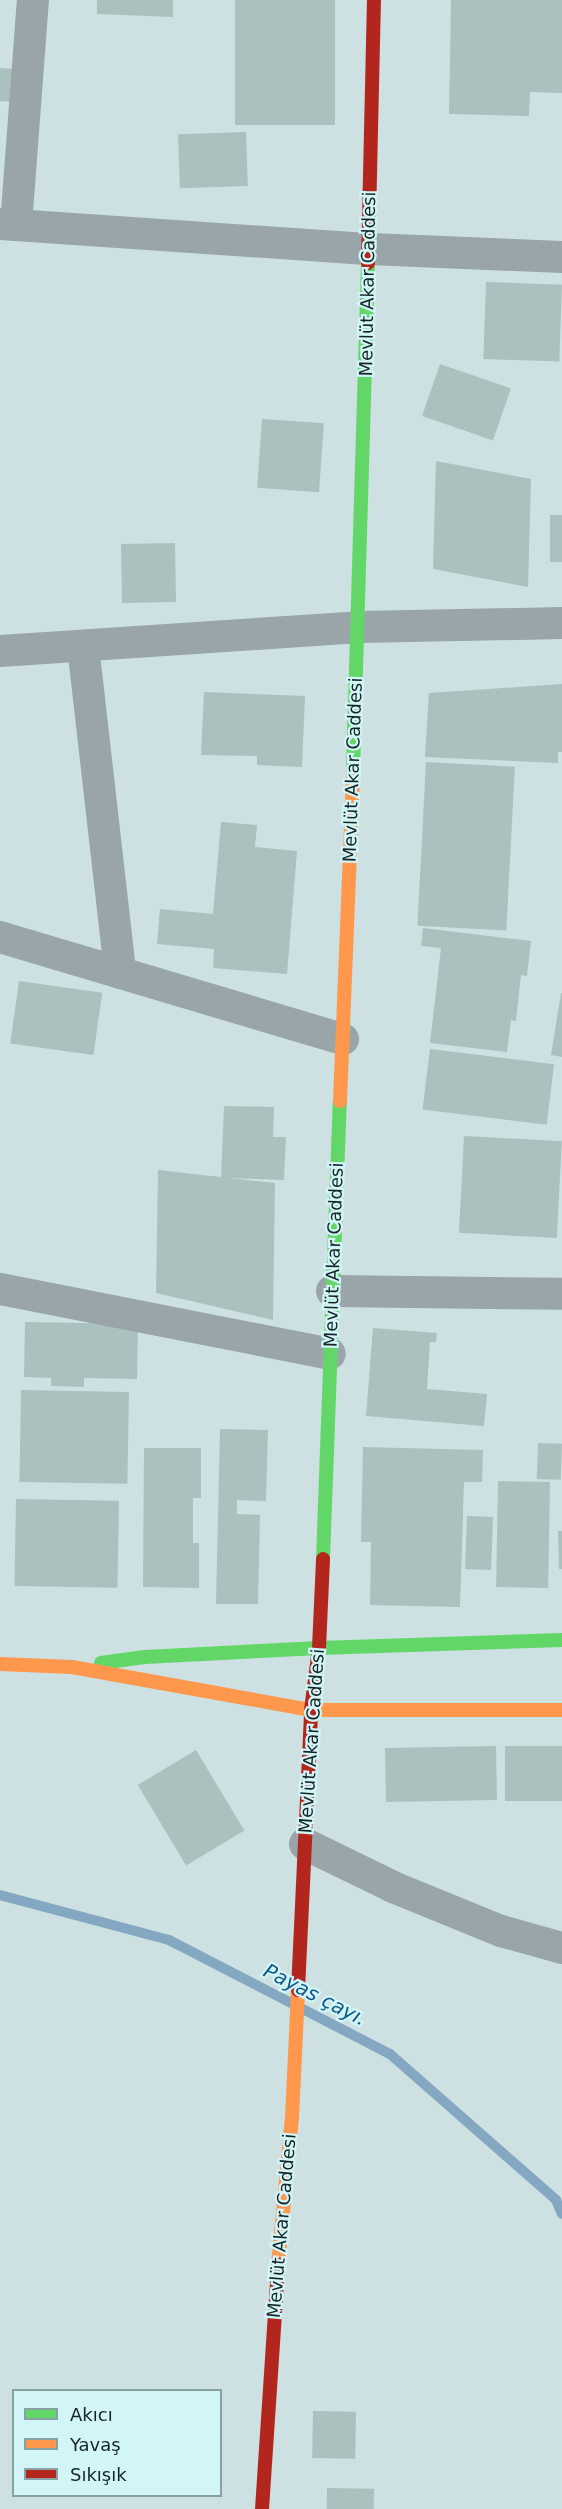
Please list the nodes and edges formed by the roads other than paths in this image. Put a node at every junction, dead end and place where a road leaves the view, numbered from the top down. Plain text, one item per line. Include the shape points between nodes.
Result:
1 (33, 0) edge
2 (374, 0) edge
3 (8, 225) edge
4 (370, 249) junction
5 (562, 257) edge
6 (562, 623) edge
7 (359, 627) junction
8 (83, 646) junction
9 (0, 651) edge
10 (0, 937) edge
11 (120, 973) junction
12 (343, 1039) junction
13 (0, 1289) edge
14 (332, 1292) junction
15 (562, 1294) edge
16 (330, 1354) junction
17 (562, 1640) edge
18 (319, 1648) junction
19 (0, 1664) edge
20 (72, 1667) junction
21 (311, 1710) junction
22 (562, 1710) edge
23 (305, 1844) junction
24 (562, 1948) edge
25 (262, 2509) edge

1 - 3 street
2 - 4 street, Mevlüt Akar Caddesi
3 - 4 street
4 - 5 street
4 - 7 street, Mevlüt Akar Caddesi
6 - 7 street
7 - 8 street
7 - 12 street, Mevlüt Akar Caddesi
8 - 9 street
8 - 11 street
10 - 11 street
11 - 12 street
12 - 14 street, Mevlüt Akar Caddesi
13 - 16 street
14 - 15 street
14 - 16 street, Mevlüt Akar Caddesi
16 - 18 street, Mevlüt Akar Caddesi
17 - 18 street
18 - 20 street via 145,1657
18 - 21 street, Mevlüt Akar Caddesi
19 - 20 street
20 - 21 street
21 - 22 street
21 - 23 street, Mevlüt Akar Caddesi
23 - 24 street via 393,1887 501,1931
23 - 25 street, Mevlüt Akar Caddesi via 292,2118

